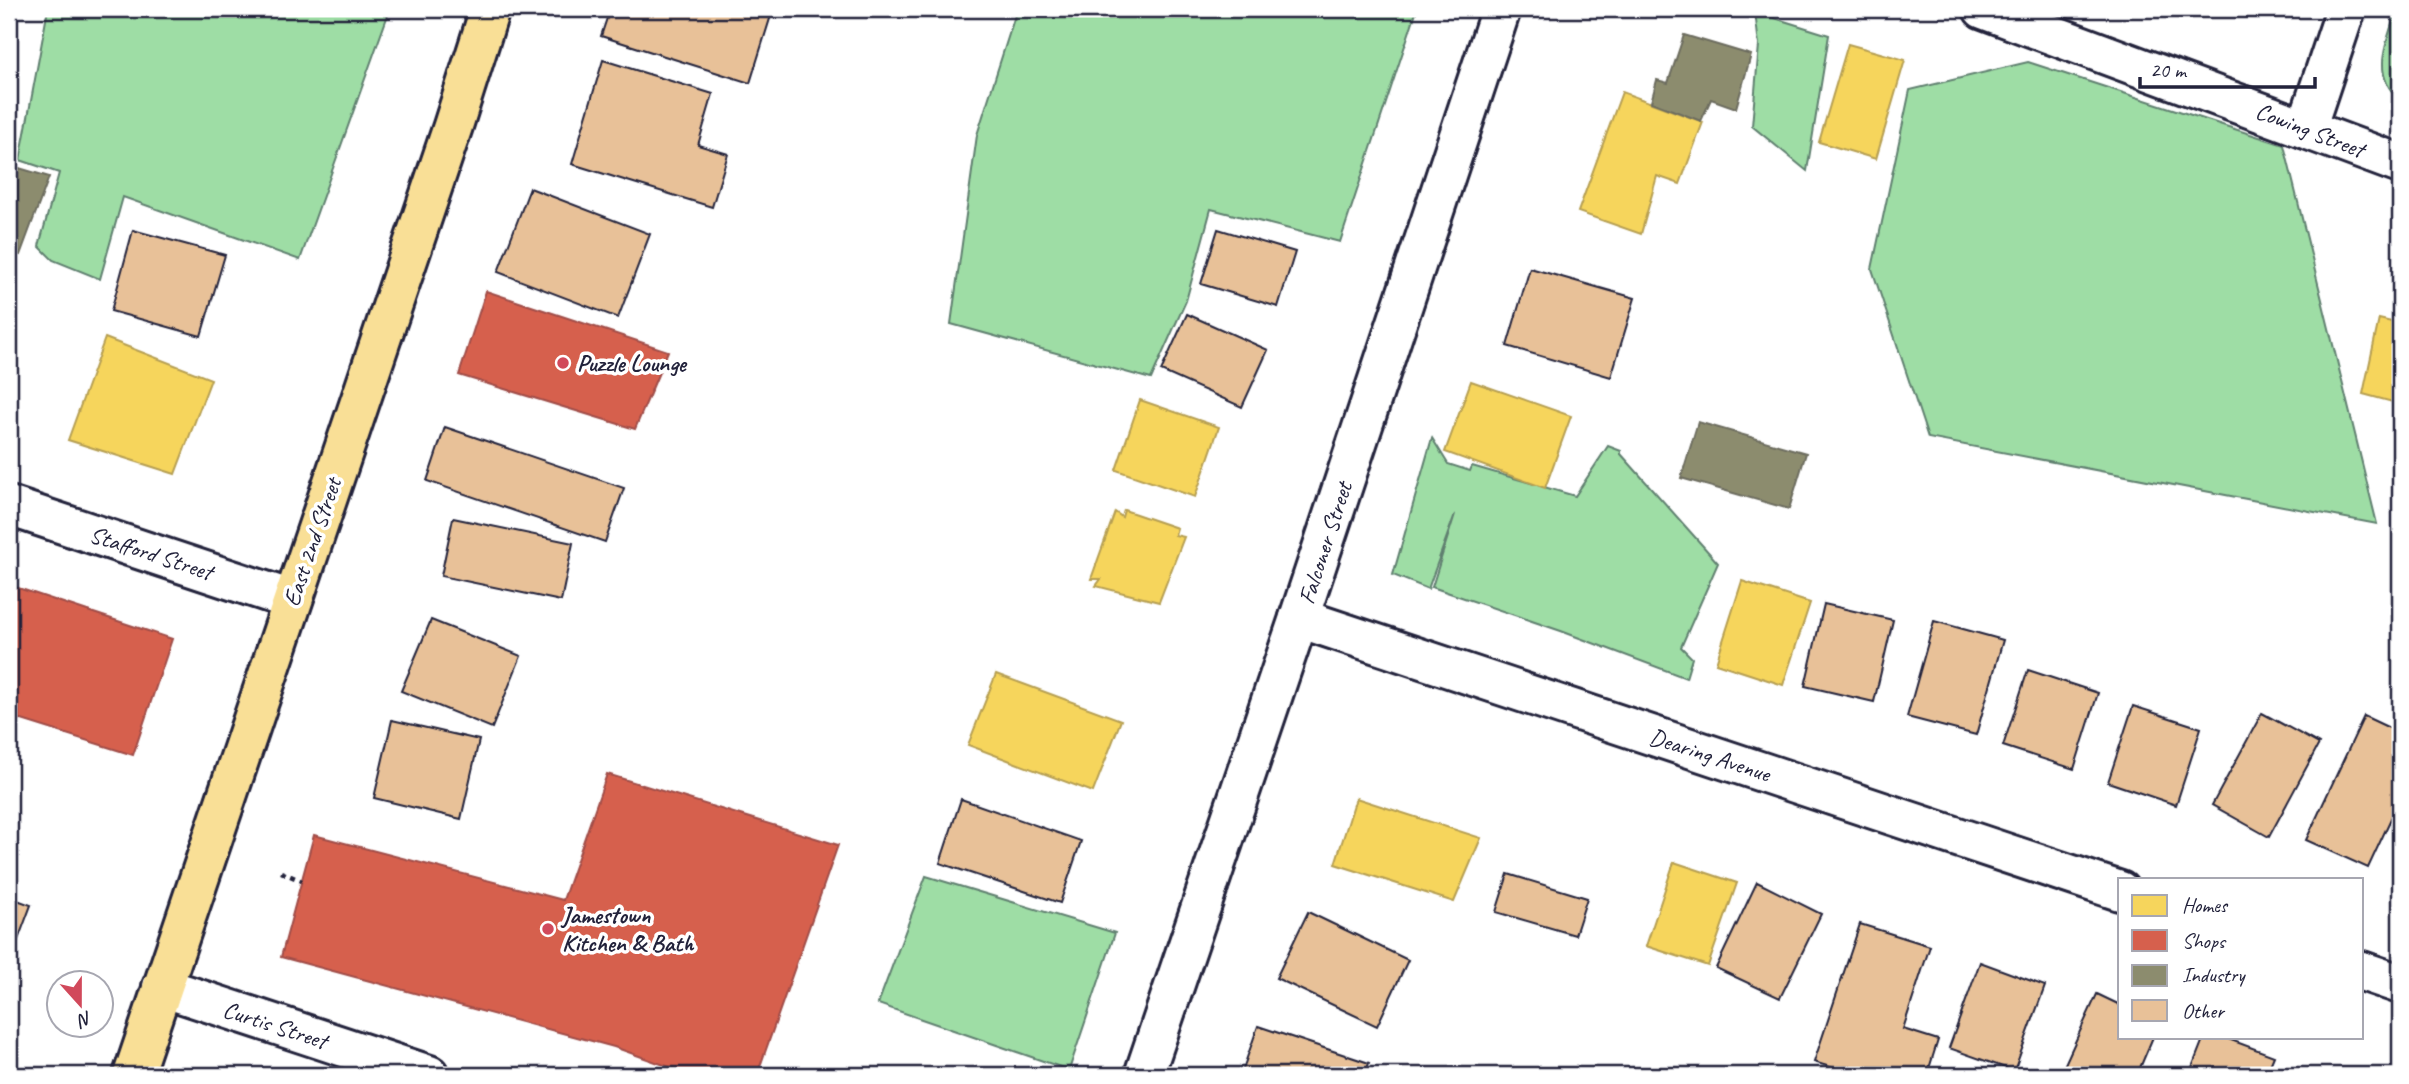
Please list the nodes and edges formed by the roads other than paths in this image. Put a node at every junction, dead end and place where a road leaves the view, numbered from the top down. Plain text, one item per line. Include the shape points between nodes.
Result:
1 (490, 9) edge
2 (1501, 9) edge
3 (1983, 9) edge
4 (2346, 9) edge
5 (2306, 129) junction
6 (2400, 164) edge
7 (9, 506) edge
8 (292, 600) junction
9 (1300, 618) junction
10 (2118, 890) edge
11 (2364, 972) edge
12 (2400, 984) edge
13 (162, 987) junction
14 (133, 1075) edge
15 (429, 1075) edge
16 (1144, 1075) edge

1 - 8 main road, East 2nd Street
2 - 9 street, Falconer Street
3 - 5 street, Cowing Street
4 - 5 street
5 - 6 street, Cowing Street
7 - 8 street, Stafford Street
8 - 13 main road, East 2nd Street
9 - 10 street, Dearing Avenue
9 - 16 street, Falconer Street
11 - 12 street
13 - 14 main road, East 2nd Street
13 - 15 street, Curtis Street

